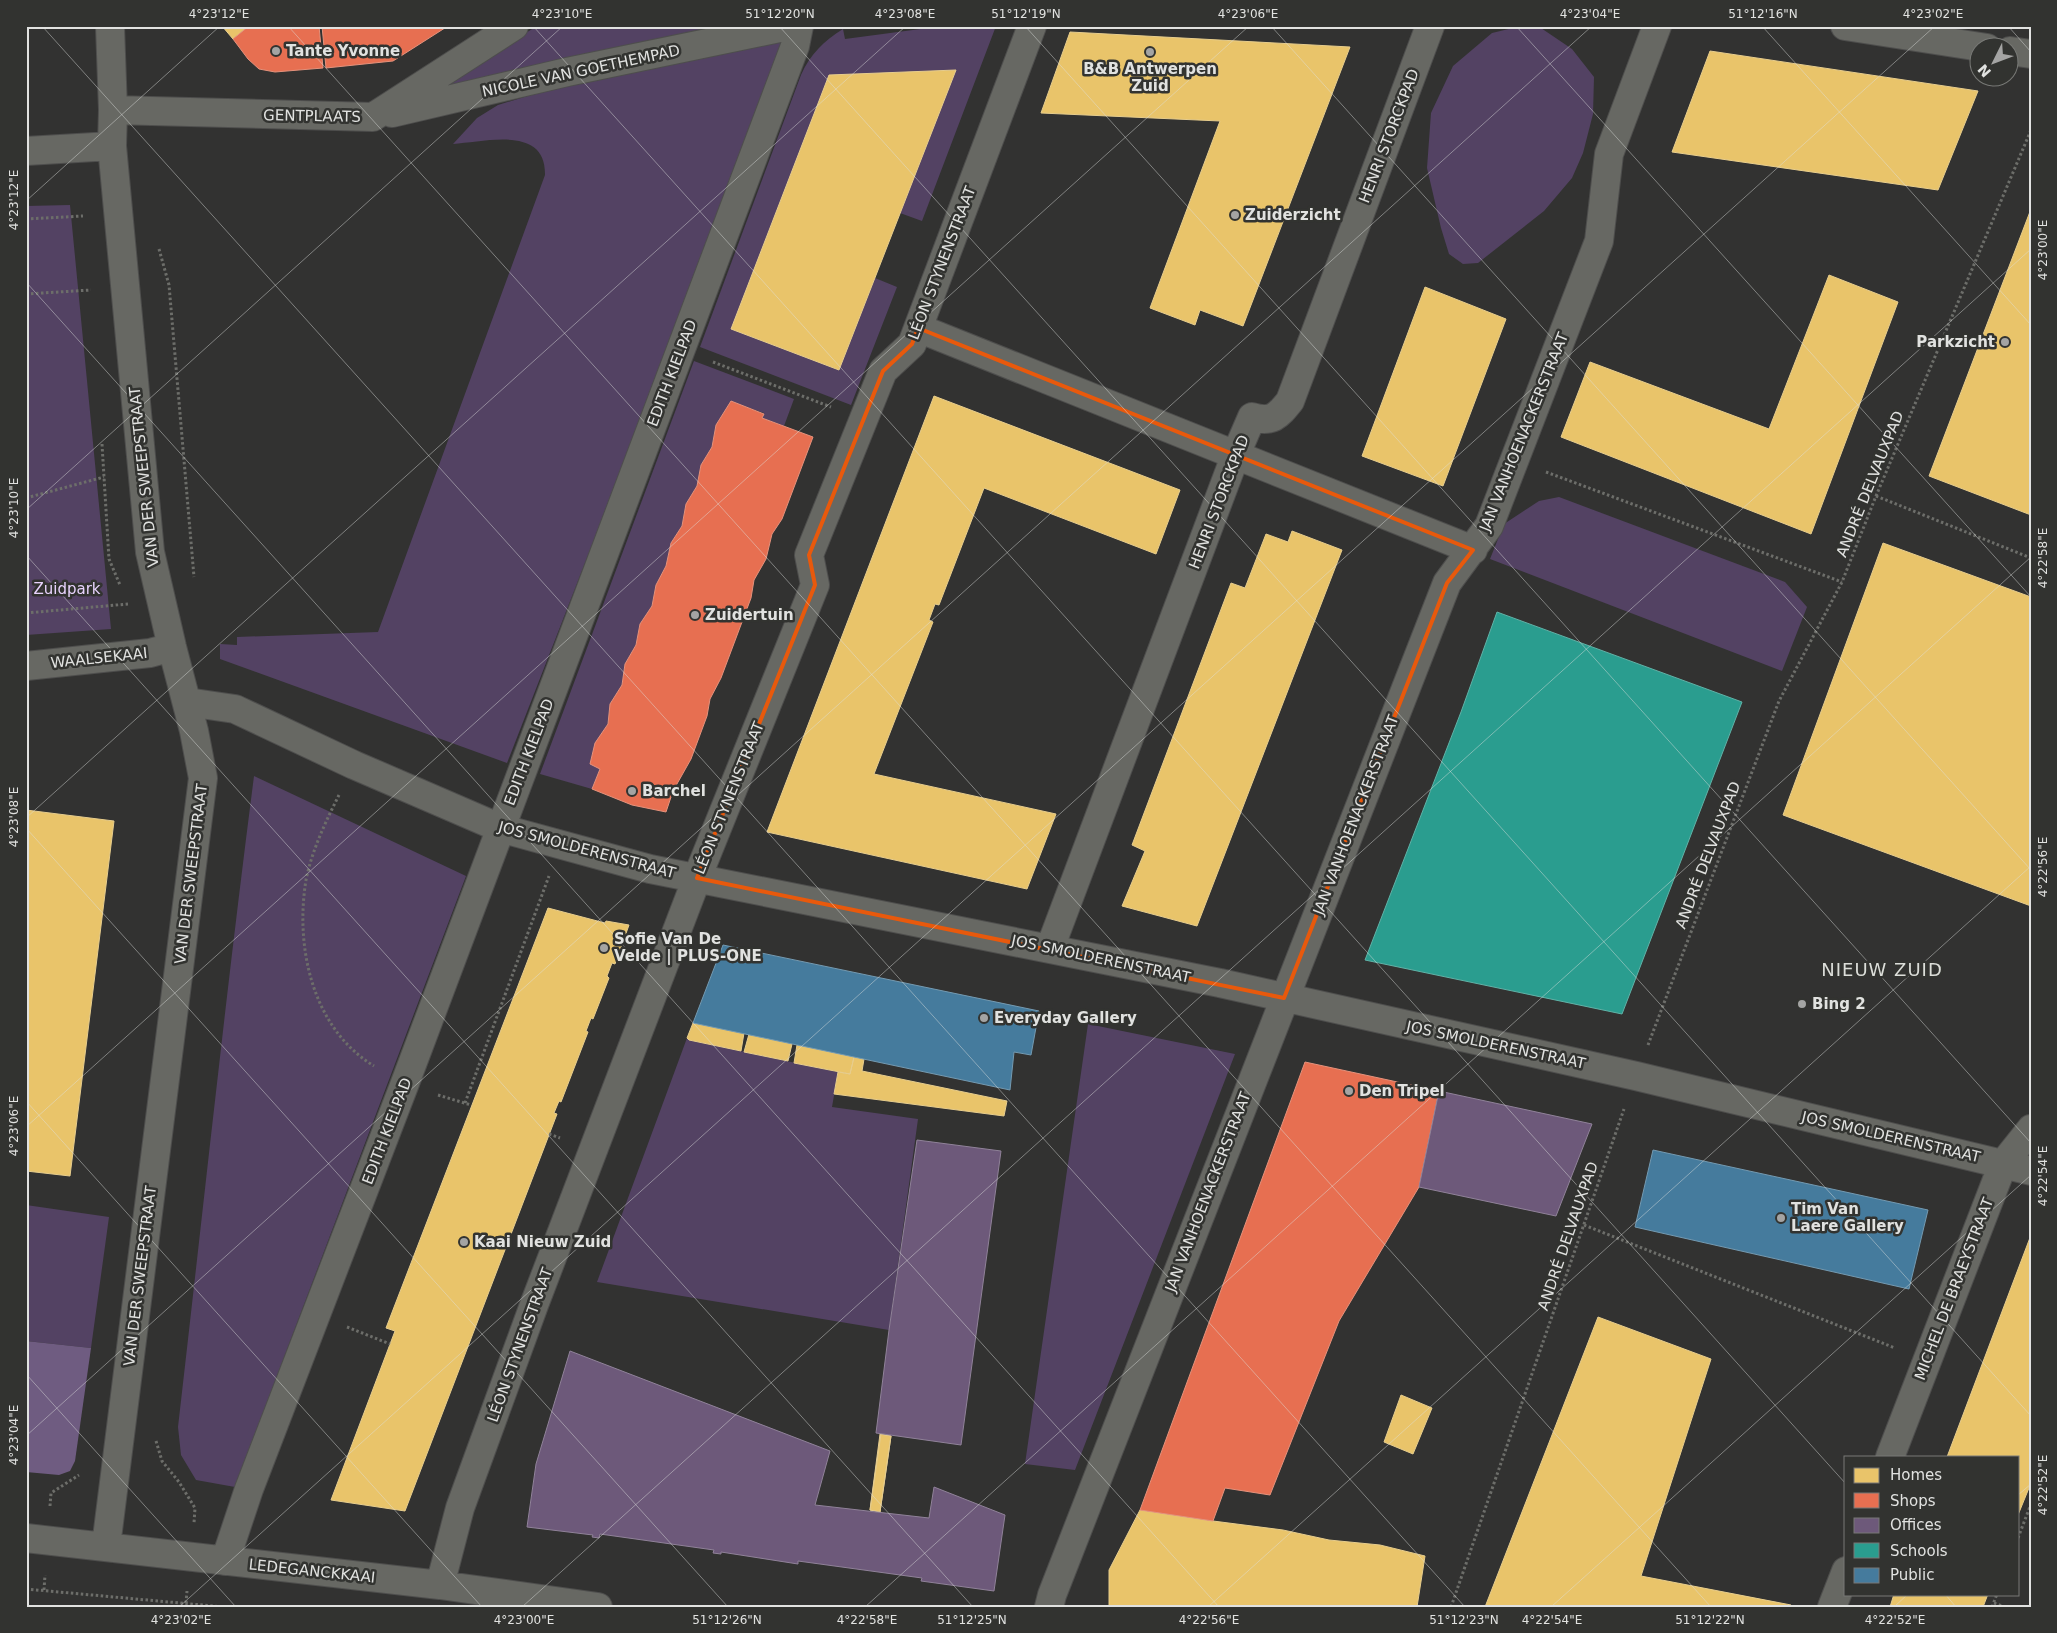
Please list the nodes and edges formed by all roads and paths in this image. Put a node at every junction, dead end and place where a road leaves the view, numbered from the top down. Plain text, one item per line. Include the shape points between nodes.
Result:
1 (110, 26) edge
2 (514, 26) edge
3 (788, 26) edge
4 (799, 26) edge
5 (1032, 26) edge
6 (1430, 26) edge
7 (1657, 26) edge
8 (1845, 26) edge
9 (1970, 45) edge
10 (113, 110) junction
11 (373, 117) junction
12 (2031, 130) edge
13 (112, 146) junction
14 (26, 151) edge
15 (91, 215) dead end
16 (26, 220) edge
17 (158, 247) dead end
18 (94, 290) dead end
19 (26, 294) edge
20 (918, 328) junction
21 (681, 350) junction
22 (864, 420) junction
23 (1236, 454) junction
24 (1516, 459) junction
25 (104, 477) dead end
26 (1876, 496) junction
27 (26, 498) edge
28 (1473, 550) junction
29 (2031, 558) edge
30 (1842, 582) junction
31 (194, 584) dead end
32 (128, 604) dead end
33 (26, 613) edge
34 (172, 647) junction
35 (26, 666) edge
36 (187, 702) junction
37 (354, 765) junction
38 (500, 828) junction
39 (560, 845) junction
40 (697, 878) junction
41 (1050, 948) junction
42 (1284, 998) junction
43 (1636, 1076) junction
44 (405, 1083) junction
45 (434, 1093) dead end
46 (465, 1103) junction
47 (471, 1106) dead end
48 (2031, 1129) edge
49 (2003, 1164) junction
50 (2031, 1171) edge
51 (1584, 1225) junction
52 (355, 1330) dead end
53 (390, 1344) dead end
54 (1927, 1361) junction
55 (154, 1434) dead end
56 (1890, 1456) edge
57 (2031, 1504) edge
58 (2020, 1533) edge
59 (26, 1538) edge
60 (106, 1546) junction
61 (192, 1558) junction
62 (225, 1561) junction
63 (1844, 1576) edge
64 (440, 1585) junction
65 (26, 1589) edge
66 (186, 1603) junction
67 (1993, 1605) edge
68 (224, 1607) edge
69 (598, 1607) edge
70 (1049, 1607) edge
71 (1451, 1607) edge
72 (1832, 1607) edge
73 (2004, 1607) edge

1 - 10 street
2 - 11 street, GENTPLAATS
3 - 11 street, NICOLE VAN GOETHEMPAD
4 - 21 street, EDITH KIELPAD via 795,46
5 - 20 street, LÉON STYNENSTRAAT
6 - 23 street, HENRI STORCKPAD via 1290,401 1278,416 1263,420 1252,417
7 - 24 street, JAN VANHOENACKERSTRAAT via 1609,154 1599,241
8 - 9 street
10 - 11 street, GENTPLAATS
10 - 13 street
12 - 26 path, ANDRÉ DELVAUXPAD
13 - 14 street
13 - 34 street, VAN DER SWEEPSTRAAT via 150,552
15 - 16 path
17 - 31 path via 169,285
18 - 19 path
20 - 22 street, LÉON STYNENSTRAAT via 912,344 883,370
20 - 23 street
21 - 22 path
21 - 38 street, EDITH KIELPAD
22 - 40 street, LÉON STYNENSTRAAT via 809,555 815,585
23 - 28 street
23 - 41 street, HENRI STORCKPAD
24 - 28 street, JAN VANHOENACKERSTRAAT via 1489,526
24 - 30 path
25 - 27 path
26 - 29 path
26 - 30 path, ANDRÉ DELVAUXPAD
28 - 42 street, JAN VANHOENACKERSTRAAT via 1447,583
30 - 43 path, ANDRÉ DELVAUXPAD via 1779,701
32 - 33 path
34 - 35 street, WAALSEKAAI via 150,653
34 - 36 street, VAN DER SWEEPSTRAAT
36 - 37 street, JOS SMOLDERENSTRAAT via 235,709
36 - 60 street, VAN DER SWEEPSTRAAT via 203,778
37 - 38 street, JOS SMOLDERENSTRAAT
37 - 44 path via 314,850 306,879 304,908 308,968 318,1000 345,1042 364,1060
38 - 39 street, JOS SMOLDERENSTRAAT
38 - 44 street, EDITH KIELPAD
39 - 40 street, JOS SMOLDERENSTRAAT
39 - 46 path
40 - 41 street, JOS SMOLDERENSTRAAT
40 - 64 street, LÉON STYNENSTRAAT via 460,1508
41 - 42 street, JOS SMOLDERENSTRAAT
42 - 43 street, JOS SMOLDERENSTRAAT
42 - 70 street, JAN VANHOENACKERSTRAAT
43 - 49 street, JOS SMOLDERENSTRAAT
43 - 51 path, ANDRÉ DELVAUXPAD
44 - 62 street, EDITH KIELPAD via 249,1489
45 - 46 path
46 - 47 path
48 - 49 street, MICHEL DE BRAEYSTRAAT
49 - 50 street, JOS SMOLDERENSTRAAT
49 - 54 street, MICHEL DE BRAEYSTRAAT
51 - 54 path
51 - 71 path, ANDRÉ DELVAUXPAD
52 - 53 path
54 - 56 street, MICHEL DE BRAEYSTRAAT
55 - 61 path via 162,1461 195,1508
57 - 58 path
59 - 60 street, LEDEGANCKKAAI
60 - 61 street, LEDEGANCKKAAI
61 - 62 street, LEDEGANCKKAAI
61 - 66 path
62 - 64 street, LEDEGANCKKAAI
63 - 72 street
64 - 69 street, LEDEGANCKKAAI
65 - 66 path
66 - 68 path
67 - 73 path

